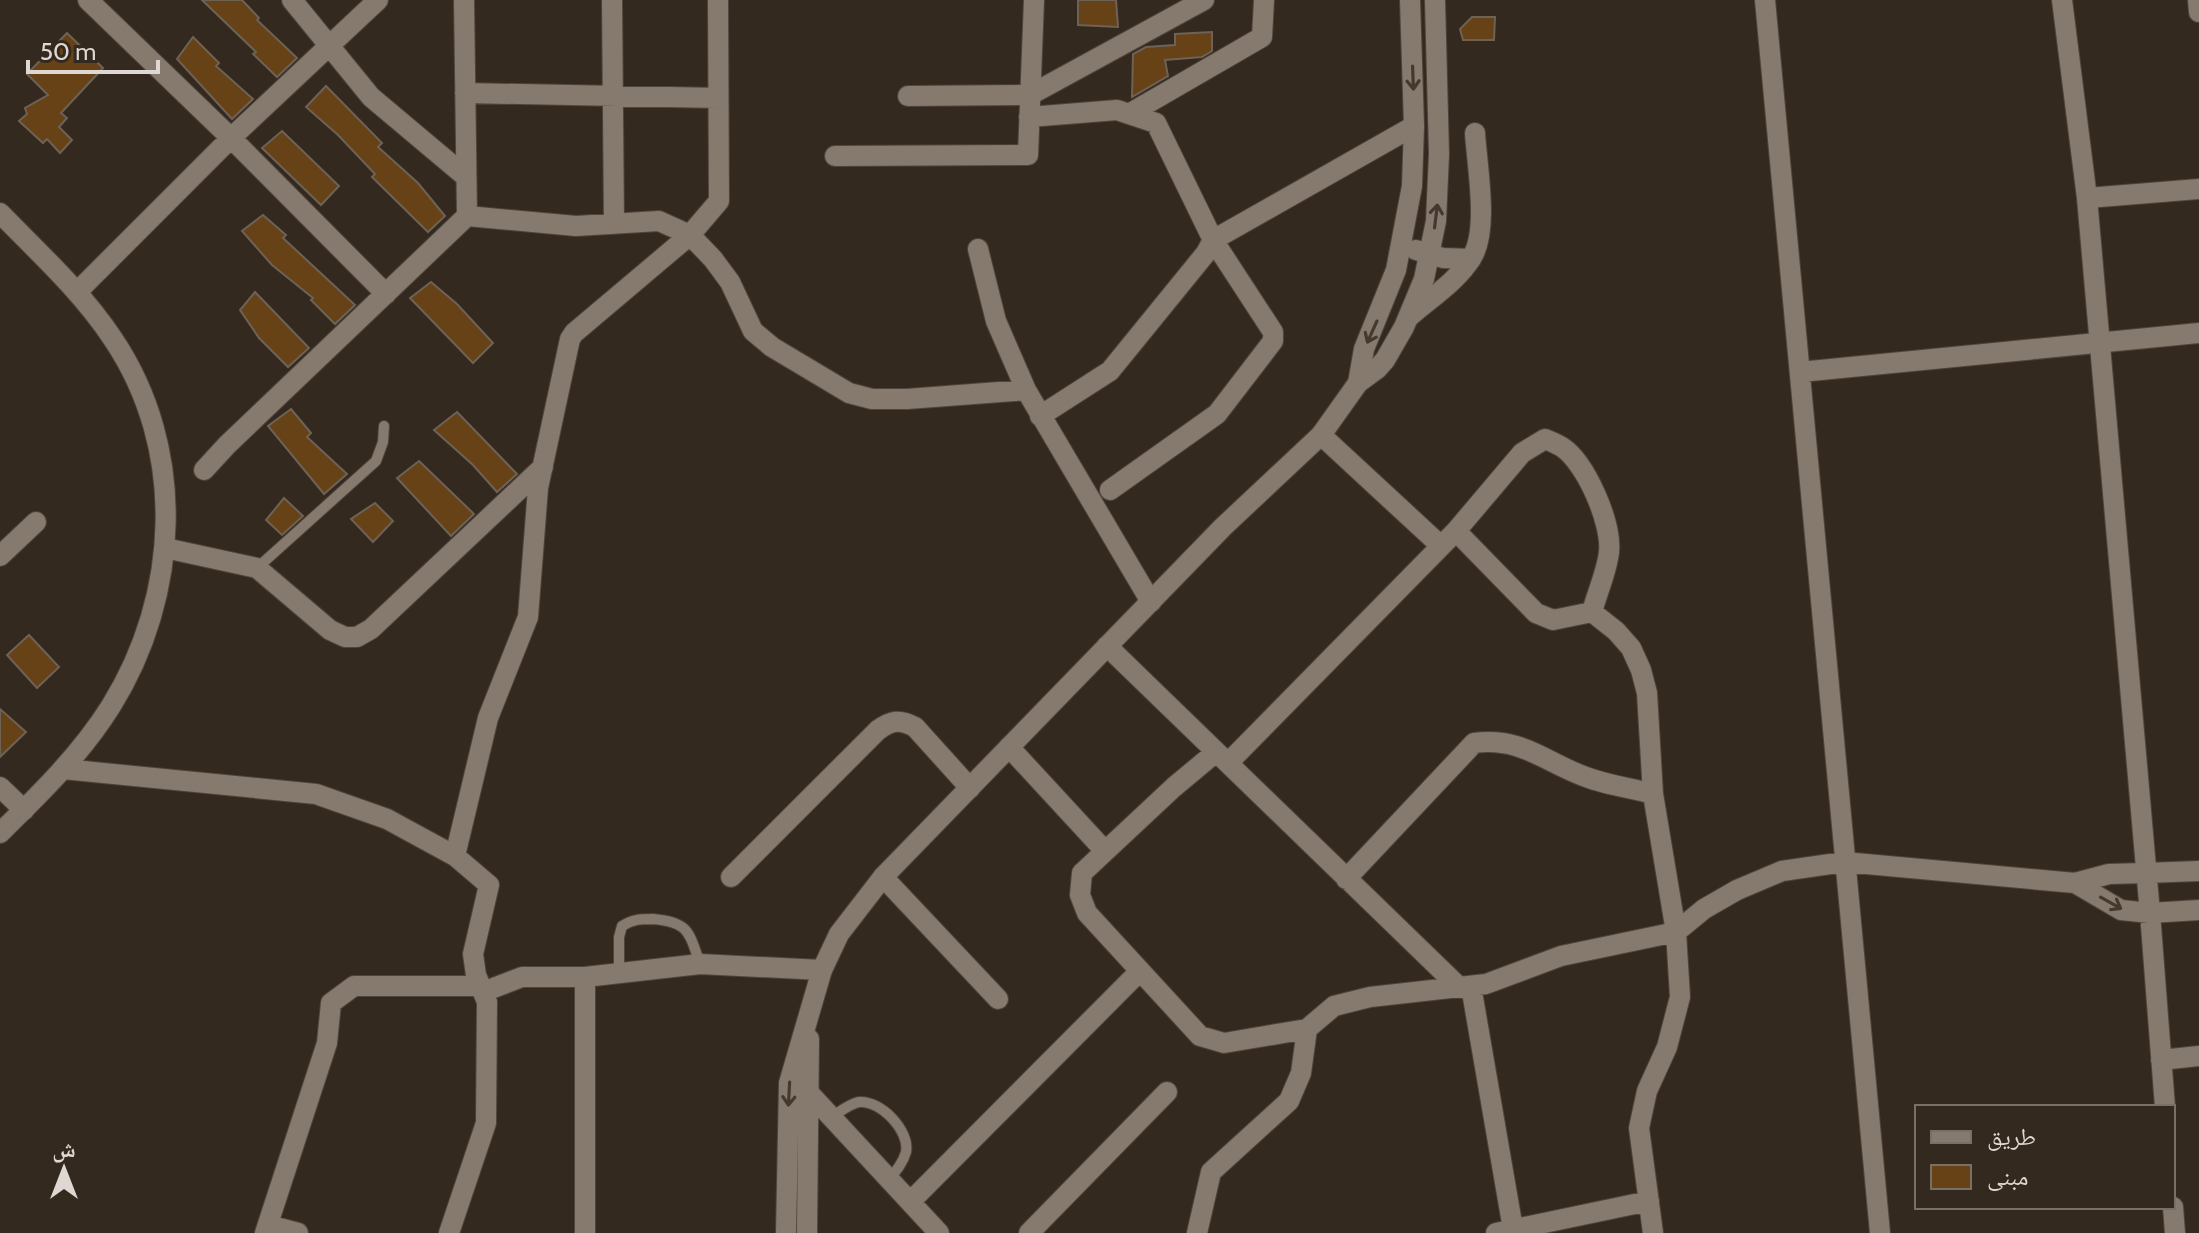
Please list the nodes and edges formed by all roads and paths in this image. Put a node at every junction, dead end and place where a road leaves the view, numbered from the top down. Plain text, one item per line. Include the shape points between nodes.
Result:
1 (88, 0) edge
2 (292, 0) edge
3 (378, 0) edge
4 (464, 0) edge
5 (612, 0) edge
6 (718, 0) edge
7 (1034, 0) edge
8 (1204, 0) edge
9 (1264, 0) edge
10 (1410, 0) edge
11 (1435, 0) edge
12 (1765, 0) edge
13 (2062, 0) edge
14 (2198, 0) edge
15 (2199, 12) edge
16 (331, 45) junction
17 (465, 93) junction
18 (1030, 95) junction
19 (908, 96) dead end
20 (613, 97) junction
21 (718, 98) junction
22 (1129, 114) junction
23 (1029, 117) junction
24 (1414, 126) junction
25 (1475, 133) dead end
26 (231, 138) junction
27 (835, 156) dead end
28 (465, 176) junction
29 (2199, 189) edge
30 (2087, 198) junction
31 (0, 213) edge
32 (467, 216) junction
33 (614, 224) junction
34 (690, 235) junction
35 (1213, 240) junction
36 (1401, 246) junction
37 (978, 249) dead end
38 (1429, 254) junction
39 (1471, 259) junction
40 (77, 292) junction
41 (386, 294) junction
42 (1409, 317) junction
43 (2199, 333) edge
44 (2097, 343) junction
45 (1800, 372) junction
46 (1358, 383) junction
47 (1026, 390) junction
48 (1040, 416) junction
49 (384, 426) dead end
50 (1321, 435) junction
51 (543, 467) junction
52 (204, 470) dead end
53 (1110, 490) dead end
54 (36, 522) dead end
55 (1456, 531) junction
56 (1441, 546) junction
57 (165, 548) junction
58 (0, 556) edge
59 (257, 568) junction
60 (1151, 602) junction
61 (1592, 612) junction
62 (1107, 646) junction
63 (1009, 747) junction
64 (1222, 758) junction
65 (63, 769) junction
66 (0, 787) edge
67 (970, 788) junction
68 (1653, 794) junction
69 (24, 810) junction
70 (0, 833) edge
71 (1105, 851) junction
72 (455, 856) junction
73 (1844, 862) junction
74 (2199, 871) edge
75 (2145, 873) junction
76 (731, 877) dead end
77 (883, 877) junction
78 (1346, 879) junction
79 (2075, 883) junction
80 (2199, 910) edge
81 (2150, 913) junction
82 (1676, 932) junction
83 (700, 964) junction
84 (822, 970) junction
85 (1140, 971) junction
86 (619, 972) junction
87 (585, 977) junction
88 (1466, 987) junction
89 (482, 989) junction
90 (998, 999) dead end
91 (809, 1019) junction
92 (1307, 1029) junction
93 (2199, 1056) edge
94 (2161, 1060) junction
95 (1167, 1092) dead end
96 (809, 1093) junction
97 (2165, 1105) edge
98 (831, 1117) junction
99 (889, 1179) junction
100 (1649, 1201) junction
101 (910, 1202) junction
102 (2173, 1209) edge
103 (266, 1229) edge
104 (1504, 1231) edge
105 (298, 1233) edge
106 (449, 1233) edge
107 (585, 1233) edge
108 (786, 1233) edge
109 (807, 1233) edge
110 (939, 1233) edge
111 (1029, 1233) edge
112 (1197, 1233) edge
113 (1653, 1233) edge
114 (1880, 1233) edge
115 (2175, 1233) edge

1 - 26 street
2 - 16 street
3 - 16 street
4 - 17 street
5 - 20 street
6 - 21 street
7 - 18 street
8 - 18 street
9 - 22 street via 1262,37
10 -> 24 street
38 -> 11 street via 1439,154
12 - 45 street
13 - 30 street
14 - 15 street
16 - 26 street
16 - 28 street via 371,97
17 - 20 street
17 - 28 street
18 - 19 street
18 - 23 street
20 - 21 street
20 - 33 street
21 - 34 street via 719,201
22 - 23 street via 1117,110
22 - 35 street via 1156,123
23 - 27 street via 1028,155
24 - 35 street
24 - 36 street via 1412,186
25 - 39 street via 1481,227
26 - 40 street
26 - 41 street
28 - 32 street
29 - 30 street
30 - 44 street
31 - 40 street
32 - 33 street via 576,226
32 - 41 street
33 - 34 street via 659,221
34 - 47 street via 730,282 753,331 849,393 895,399
34 - 51 street via 570,339
35 - 48 street via 1110,371
35 - 53 street via 1273,332 1273,341 1217,414
36 - 38 street
36 -> 46 street via 1364,349
37 - 47 street via 996,321
38 - 39 street
38 - 42 street
39 - 42 street
40 - 57 street via 115,341 143,396 165,486
41 - 52 street
42 - 46 street via 1385,360
43 - 44 street
44 - 45 street
44 - 75 street
45 - 73 street
46 - 50 street
47 - 48 street
48 - 60 street
49 - 59 lane via 376,461
50 - 56 street
50 - 60 street
51 - 59 street via 357,637 330,630
51 - 72 street via 528,617 488,718
54 - 58 street
55 - 56 street
55 - 61 street via 1536,613 1553,620
55 - 61 street via 1522,453 1545,439 1565,448 1588,479 1609,530 1609,553
56 - 64 street
57 - 59 street
57 - 65 street via 158,596 131,671
60 - 62 street
61 - 68 street via 1631,648 1641,670
62 - 63 street
62 - 64 street
63 - 67 street
63 - 71 street
64 - 71 street via 1174,787
64 - 78 street
65 - 69 street
65 - 72 street via 316,794 387,819
66 - 69 street
67 - 76 street via 915,727 890,722
67 - 77 street
68 - 78 street via 1586,777 1521,746 1474,743
68 - 82 street
69 - 70 street
71 - 85 street via 1082,873 1080,895 1087,913
72 - 89 street via 489,885 473,954
73 - 79 street
73 - 82 street via 1782,871 1737,890
73 - 114 street
74 - 75 street
75 - 79 street via 2109,874
75 - 81 street
77 - 84 street via 839,934
77 - 90 street
78 - 88 street
79 -> 81 street via 2121,910
80 - 81 street
81 - 94 street
82 - 88 street via 1561,956
82 - 100 street via 1680,997 1639,1128
83 - 84 street
83 - 86 street
83 - 86 lane via 684,928 673,921 631,920 619,937
84 - 91 street
85 - 92 street via 1200,1036 1224,1043
85 - 101 street
86 - 87 street
87 - 89 street via 522,977
87 - 107 street
88 - 92 street via 1334,1006
88 - 104 street
89 - 103 street via 354,986 331,1003 327,1043
89 - 106 street via 487,1002 486,1123
91 - 96 street
91 -> 108 street via 789,1083
92 - 112 street via 1301,1073 1289,1101 1211,1172
93 - 94 street
94 - 97 street
95 - 111 street
96 - 98 street
96 - 109 street
98 - 99 street
98 - 99 lane via 865,1102 900,1128 906,1150
99 - 101 street
100 - 104 street
100 - 113 street
101 - 110 street
102 - 115 street
103 - 105 street

